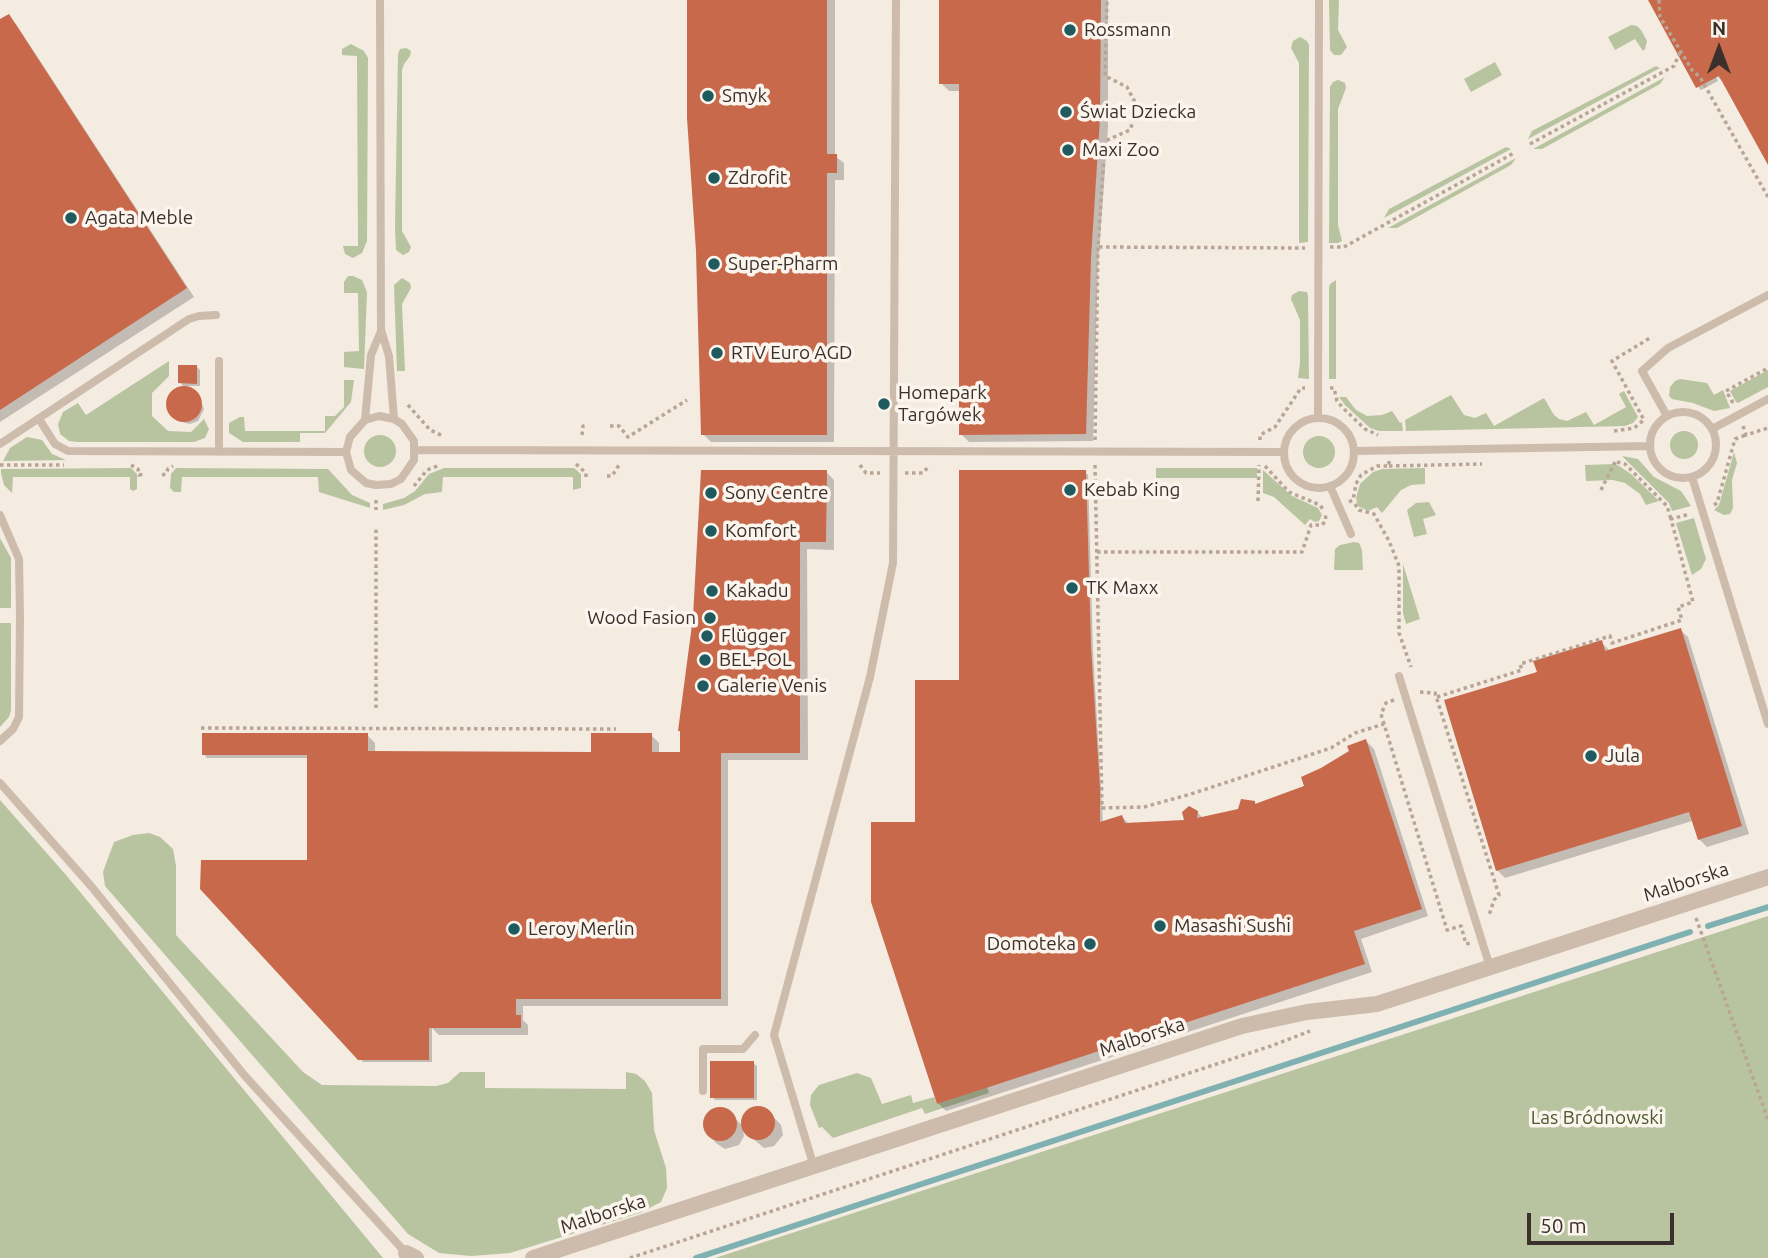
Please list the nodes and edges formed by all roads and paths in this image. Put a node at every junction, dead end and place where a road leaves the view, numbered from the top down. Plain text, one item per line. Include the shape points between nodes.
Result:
1 (380, 0) edge
2 (896, 0) edge
3 (1107, 0) edge
4 (1319, 0) edge
5 (1659, 0) edge
6 (1681, 51) junction
7 (1530, 144) dead end
8 (1768, 197) edge
9 (1768, 295) edge
10 (216, 316) dead end
11 (381, 330) junction
12 (1650, 338) dead end
13 (219, 361) dead end
14 (1768, 399) edge
15 (687, 400) dead end
16 (405, 402) dead end
17 (1667, 416) junction
18 (1318, 418) junction
19 (39, 419) junction
20 (394, 419) junction
21 (365, 420) junction
22 (610, 426) dead end
23 (1713, 429) junction
24 (1617, 431) dead end
25 (1746, 435) dead end
26 (443, 442) dead end
27 (0, 444) edge
28 (1650, 446) junction
29 (415, 450) junction
30 (1354, 451) junction
31 (219, 452) junction
32 (346, 452) junction
33 (893, 452) junction
34 (1094, 452) junction
35 (1284, 452) junction
36 (443, 463) dead end
37 (576, 464) dead end
38 (628, 465) dead end
39 (1259, 465) dead end
40 (607, 476) dead end
41 (586, 477) dead end
42 (1692, 477) junction
43 (1330, 486) junction
44 (1601, 490) dead end
45 (408, 491) dead end
46 (368, 498) dead end
47 (384, 499) dead end
48 (376, 500) junction
49 (1258, 501) dead end
50 (376, 510) dead end
51 (1703, 510) junction
52 (1325, 513) dead end
53 (0, 515) edge
54 (1671, 519) junction
55 (376, 527) dead end
56 (1351, 534) dead end
57 (1097, 552) junction
58 (1399, 676) dead end
59 (1437, 697) dead end
60 (376, 708) dead end
61 (1384, 724) dead end
62 (1768, 724) edge
63 (201, 728) dead end
64 (616, 729) dead end
65 (0, 740) edge
66 (0, 783) edge
67 (1768, 877) edge
68 (1690, 902) junction
69 (1490, 968) junction
70 (1318, 1027) dead end
71 (755, 1035) dead end
72 (703, 1091) dead end
73 (1768, 1120) edge
74 (814, 1167) junction
75 (411, 1256) edge
76 (533, 1258) edge
77 (629, 1258) edge

1 - 11 lane
2 - 33 lane
3 - 34 path via 1105,76 1127,87 1138,108 1130,130 1105,141
4 - 18 lane
5 - 6 path via 1660,17
6 - 7 path via 1674,66
6 - 8 path
9 - 17 lane via 1668,348 1642,371
10 - 19 lane via 189,319
11 - 20 lane via 389,356
11 - 21 lane via 371,355
12 - 24 path via 1612,361 1644,420
13 - 31 lane
14 - 23 lane
15 - 22 path via 628,437 619,426
16 - 26 path via 430,430 444,437
17 - 23 lane via 1693,413
17 - 28 lane via 1654,428
18 - 30 lane via 1346,430
18 - 35 lane via 1293,429
19 - 27 lane
19 - 31 lane via 55,444 68,451
20 - 21 lane via 379,416
20 - 29 lane via 409,432
21 - 32 lane via 350,437
23 - 42 lane via 1715,455
25 - 51 path via 1735,439 1717,503
28 - 30 lane
28 - 42 lane via 1664,471
29 - 32 lane via 410,469 401,479 376,485 358,477
29 - 33 lane
30 - 43 lane via 1347,474
31 - 32 lane
33 - 34 lane
33 - 74 lane via 893,563 873,663 774,1035
34 - 35 lane
34 - 57 path
35 - 43 lane via 1291,473 1300,482
36 - 45 path via 428,470
37 - 41 path
38 - 40 path via 619,465
39 - 49 path
42 - 51 lane
43 - 56 lane
44 - 54 path via 1616,462 1625,464 1667,506
46 - 48 path
47 - 48 path
48 - 50 path
51 - 54 path
51 - 62 lane
52 - 57 path via 1322,525 1311,525 1302,552
53 - 65 lane via 19,559 20,615 19,717
54 - 59 path via 1693,603 1678,607 1682,620 1612,643 1610,636 1520,664 1522,670
55 - 60 path
57 - 61 path via 1102,808 1144,807 1331,748 1355,733
58 - 69 lane
63 - 64 path
66 - 75 lane via 244,1076
67 - 68 street, Malborska
68 - 69 street, Malborska
68 - 73 path
69 - 74 street, Malborska via 1377,1004 1307,1012 1242,1027
70 - 77 path
71 - 72 lane via 743,1049 703,1049
74 - 76 street, Malborska

